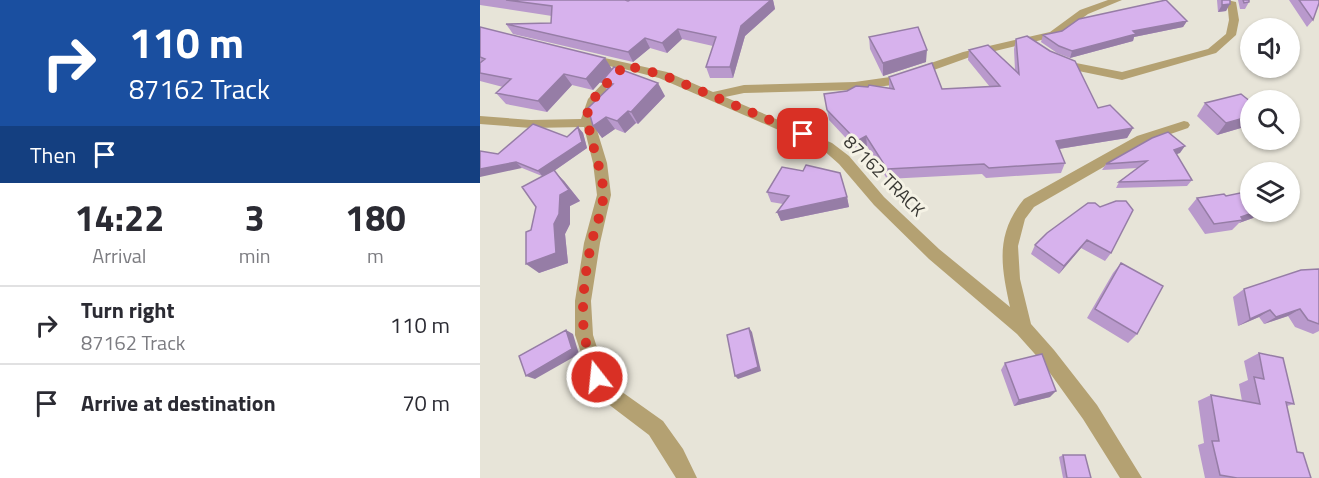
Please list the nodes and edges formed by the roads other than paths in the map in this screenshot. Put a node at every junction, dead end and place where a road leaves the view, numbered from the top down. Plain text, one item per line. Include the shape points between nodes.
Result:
1 (1117, 0) edge
2 (1231, 2) edge
3 (1028, 41) junction
4 (576, 55) edge
5 (625, 65) junction
6 (714, 96) junction
7 (480, 120) edge
8 (588, 123) junction
9 (1184, 125) dead end
10 (1023, 328) junction
11 (687, 478) edge
12 (1132, 478) edge

1 - 3 street via 1084,12 1061,31
2 - 3 street via 1231,35 1212,51 1122,76 1073,66
3 - 6 street via 967,54 892,81 744,89
4 - 5 street, 87162 TRACK
5 - 6 street, 87162 TRACK via 663,75
5 - 8 street via 592,102
6 - 10 street, 87162 TRACK via 827,146 934,254
7 - 8 street
8 - 11 street via 600,163 604,195 583,301 584,335 601,387 656,428
9 - 10 street via 1142,139 1018,213 1012,225 1009,259
10 - 12 street, 87162 TRACK via 1090,412

